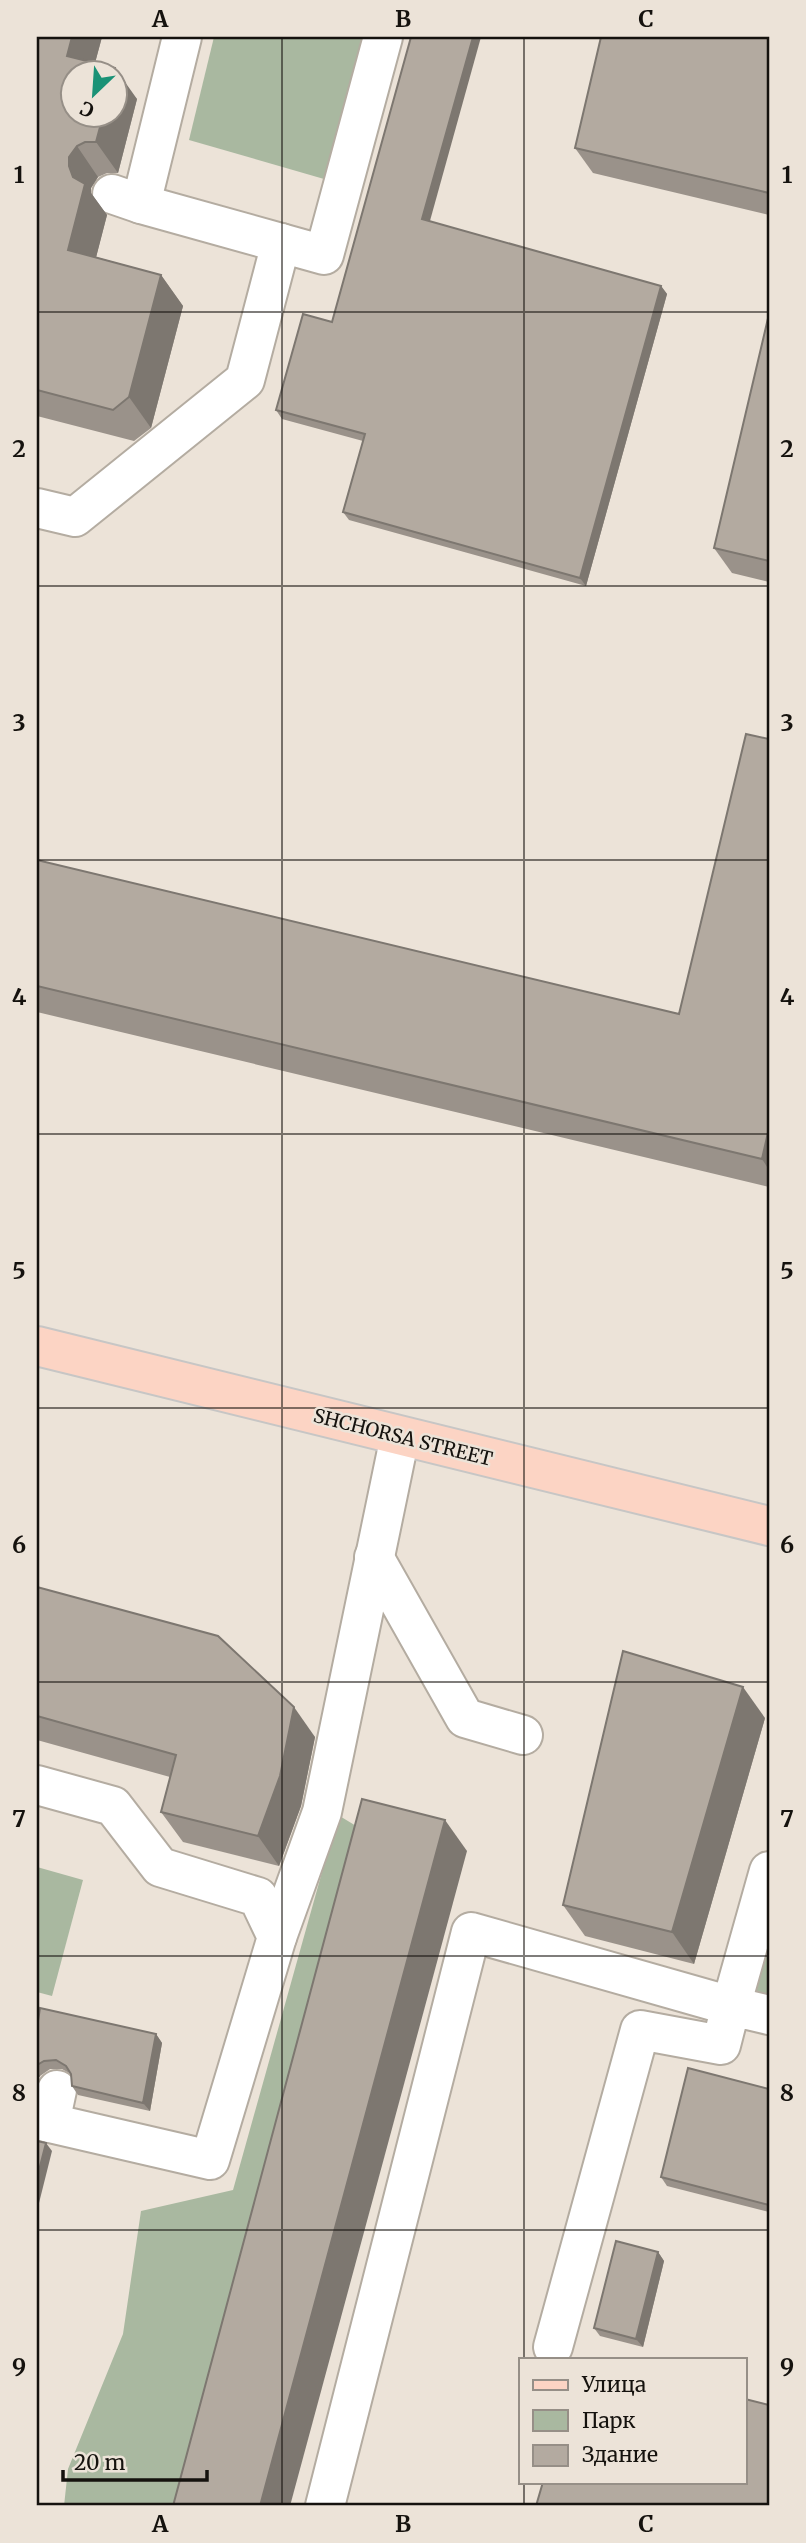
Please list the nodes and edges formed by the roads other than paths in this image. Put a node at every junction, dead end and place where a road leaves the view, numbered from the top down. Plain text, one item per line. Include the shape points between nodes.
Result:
1 (182, 37) edge
2 (383, 37) edge
3 (281, 243) junction
4 (37, 508) edge
5 (37, 1346) edge
6 (400, 1436) junction
7 (769, 1526) edge
8 (374, 1557) junction
9 (523, 1734) dead end
10 (37, 1785) edge
11 (769, 1871) edge
12 (277, 1937) junction
13 (731, 2006) junction
14 (769, 2015) edge
15 (48, 2111) edge
16 (553, 2347) dead end
17 (325, 2506) edge

1 - 3 lane via 126,199
2 - 3 lane via 324,255
3 - 4 lane via 245,380 75,517
5 - 6 main road, SHCHORSA STREET
6 - 7 main road, SHCHORSA STREET
6 - 8 lane
8 - 9 lane via 465,1718
8 - 12 lane via 322,1812
10 - 12 lane via 113,1806 160,1867 258,1897
11 - 13 lane
12 - 15 lane via 210,2160
13 - 14 lane
13 - 16 lane via 721,2045 640,2030
13 - 17 lane via 471,1932

